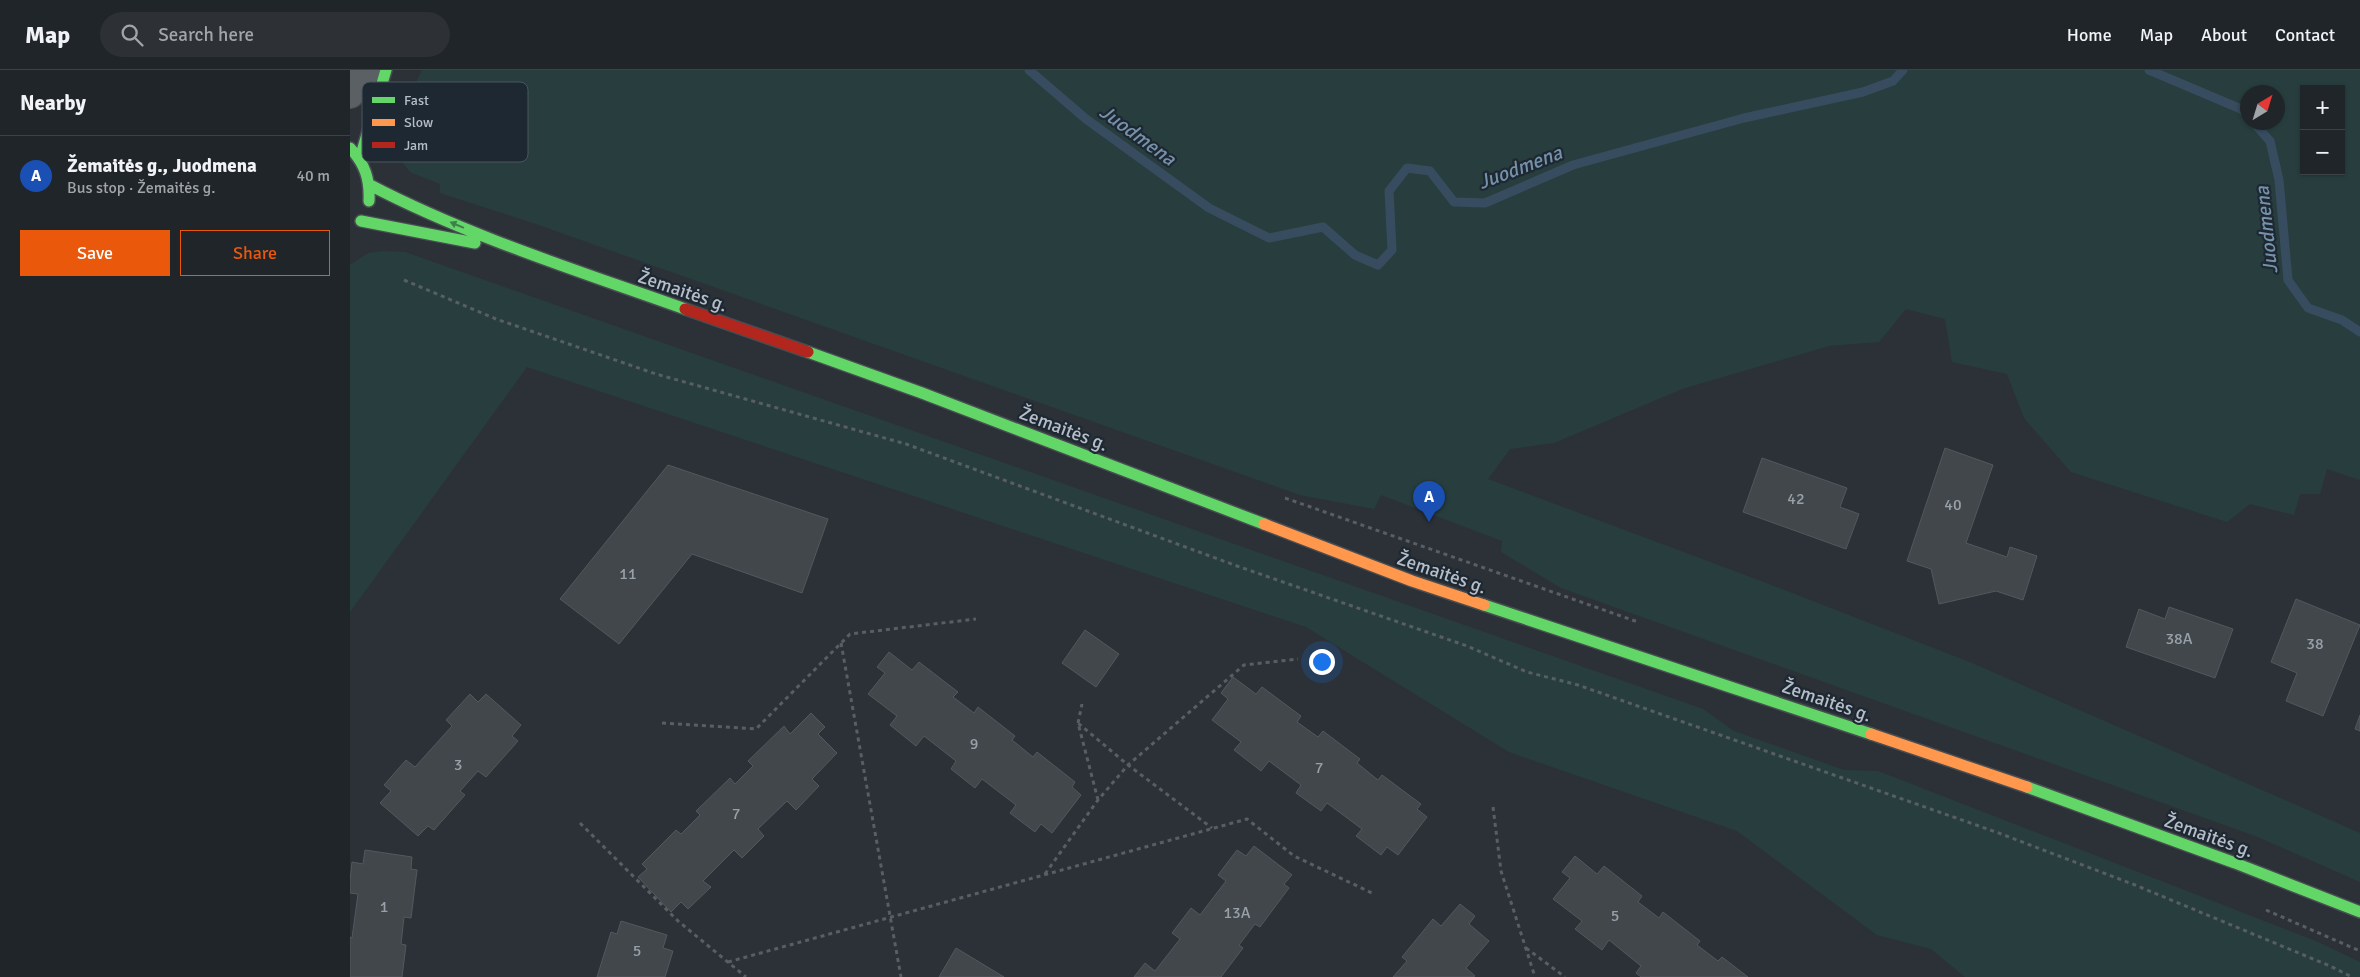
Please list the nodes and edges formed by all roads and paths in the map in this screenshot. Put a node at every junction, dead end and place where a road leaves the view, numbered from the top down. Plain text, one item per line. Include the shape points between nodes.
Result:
1 (367, 70) edge
2 (386, 70) edge
3 (382, 82) edge
4 (350, 94) edge
5 (350, 148) edge
6 (362, 151) edge
7 (360, 158) junction
8 (362, 161) edge
9 (362, 162) edge
10 (370, 185) junction
11 (361, 221) junction
12 (350, 232) edge
13 (519, 250) junction
14 (404, 280) dead end
15 (1278, 496) dead end
16 (976, 619) dead end
17 (1642, 623) dead end
18 (841, 643) junction
19 (1298, 660) dead end
20 (1082, 704) dead end
21 (662, 723) dead end
22 (1078, 723) junction
23 (1128, 765) junction
24 (1098, 800) junction
25 (1492, 807) dead end
26 (580, 822) dead end
27 (1213, 829) junction
28 (1044, 875) junction
29 (1372, 893) dead end
30 (2360, 912) edge
31 (890, 917) junction
32 (1526, 947) junction
33 (728, 962) junction
34 (746, 977) edge
35 (901, 977) edge
36 (1535, 977) edge
37 (1565, 977) edge
38 (2352, 977) edge

1 - 4 street
2 - 3 main road
5 - 7 main road
6 - 7 main road
7 - 8 main road
9 - 10 main road
10 - 11 main road via 368,204
13 -> 10 main road, Žemaitės g. via 405,203
11 - 12 main road
11 - 13 main road, Žemaitės g.
13 - 30 main road, Žemaitės g. via 922,393 1412,581 2036,790
14 - 38 path via 496,319 656,374 906,444 1237,566 1467,646 1527,672 1578,685 1996,832 2135,885
15 - 17 path
16 - 18 path via 850,634
18 - 21 path via 756,729
18 - 31 path
19 - 23 path via 1244,665
20 - 22 path
22 - 23 path
22 - 24 path
23 - 24 path
23 - 27 path
24 - 28 path
25 - 32 path via 1501,871
26 - 33 path via 678,920
27 - 28 path
27 - 29 path via 1247,819 1294,856
28 - 31 path
31 - 33 path
31 - 35 path
32 - 36 path
32 - 37 path
33 - 34 path

